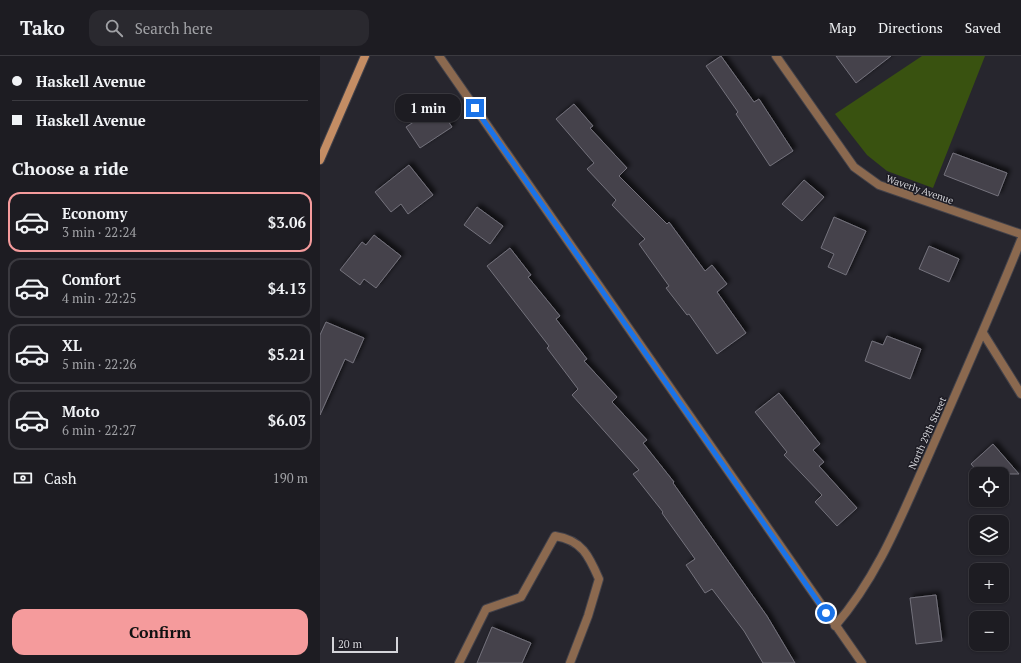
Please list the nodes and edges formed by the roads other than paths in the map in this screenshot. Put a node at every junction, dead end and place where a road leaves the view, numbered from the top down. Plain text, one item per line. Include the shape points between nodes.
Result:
1 (364, 56) edge
2 (439, 56) edge
3 (776, 56) edge
4 (320, 160) edge
5 (1021, 234) edge
6 (1021, 240) edge
7 (983, 333) junction
8 (1021, 394) edge
9 (835, 626) junction
10 (459, 663) edge
11 (570, 663) edge
12 (862, 663) edge

1 - 4 street
2 - 9 street
3 - 5 street, Waverly Avenue via 854,167 879,186
6 - 7 street, North 29th Street
7 - 8 street
7 - 9 street, North 29th Street via 899,521 870,579
9 - 12 street
10 - 11 street via 486,609 521,597 555,536 580,545 590,558 599,579

